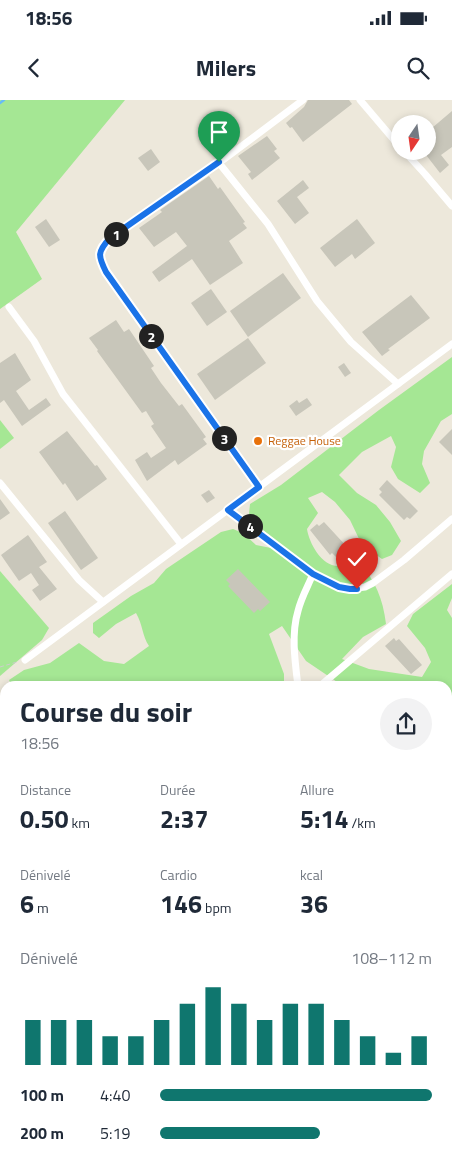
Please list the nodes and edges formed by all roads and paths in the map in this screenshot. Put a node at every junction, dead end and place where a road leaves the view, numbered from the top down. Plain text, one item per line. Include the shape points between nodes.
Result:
1 (303, 100) edge
2 (360, 100) edge
3 (391, 136) edge
4 (412, 160) edge
5 (219, 162) junction
6 (452, 206) edge
7 (9, 307) dead end
8 (452, 344) edge
9 (398, 384) junction
10 (0, 483) edge
11 (259, 487) junction
12 (228, 510) junction
13 (452, 519) edge
14 (181, 544) junction
15 (313, 574) junction
16 (452, 574) edge
17 (103, 602) junction
18 (26, 660) joint
19 (0, 667) edge
20 (297, 681) edge
21 (326, 681) edge

1 - 5 street
2 - 3 street
4 - 6 street
5 - 9 street via 268,224 327,313 351,342
5 - 11 street via 110,238 99,253 106,272
7 - 14 street via 34,341 63,394
8 - 9 street
9 - 11 street
10 - 17 street via 79,580
11 - 12 street
12 - 14 street
12 - 15 street
13 - 15 street via 365,588 339,587
14 - 17 street
15 - 20 street via 296,618
16 - 21 street
17 - 18 street
18 - 19 path

